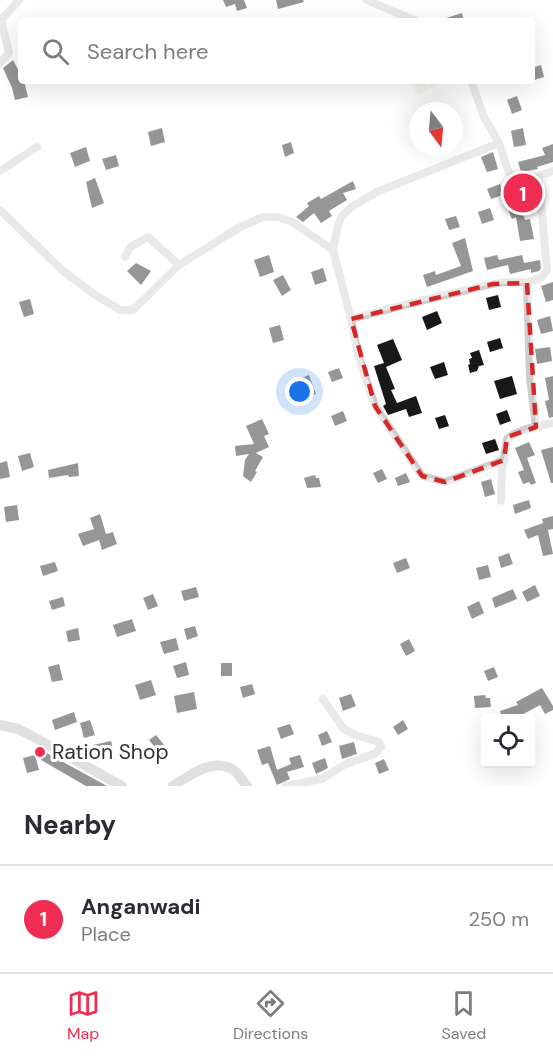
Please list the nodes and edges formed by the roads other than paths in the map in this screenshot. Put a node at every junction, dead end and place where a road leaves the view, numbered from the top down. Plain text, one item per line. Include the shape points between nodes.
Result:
1 (18, 0) edge
2 (367, 0) edge
3 (409, 18) edge
4 (0, 19) edge
5 (0, 63) edge
6 (472, 84) edge
7 (499, 143) junction
8 (37, 147) dead end
9 (0, 171) edge
10 (553, 171) edge
11 (535, 177) junction
12 (0, 210) edge
13 (333, 250) junction
14 (125, 257) dead end
15 (179, 264) junction
16 (527, 283) junction
17 (351, 319) junction
18 (553, 423) edge
19 (536, 427) junction
20 (504, 460) junction
21 (501, 501) dead end
22 (323, 699) dead end
23 (0, 725) edge
24 (122, 786) edge
25 (173, 786) edge
26 (247, 786) edge
27 (286, 786) edge

1 - 4 street
2 - 3 street
4 - 5 street via 9,53
6 - 7 street
7 - 11 street via 509,172 517,178
7 - 13 street via 377,192 351,207 338,225
8 - 9 street
10 - 11 street
11 - 16 street via 541,189 547,270 542,277
12 - 15 street via 63,271 120,310 133,310
13 - 15 street via 292,222 263,216
13 - 17 street
14 - 15 street via 130,247 148,237
16 - 17 street via 515,280 492,284
16 - 19 street
17 - 20 street via 375,406 423,476 445,482
18 - 19 street
19 - 20 street via 507,439
20 - 21 street
22 - 27 street via 343,728 379,742 381,747 322,779
23 - 24 main road via 32,736
25 - 26 main road via 195,772 222,766 235,771

